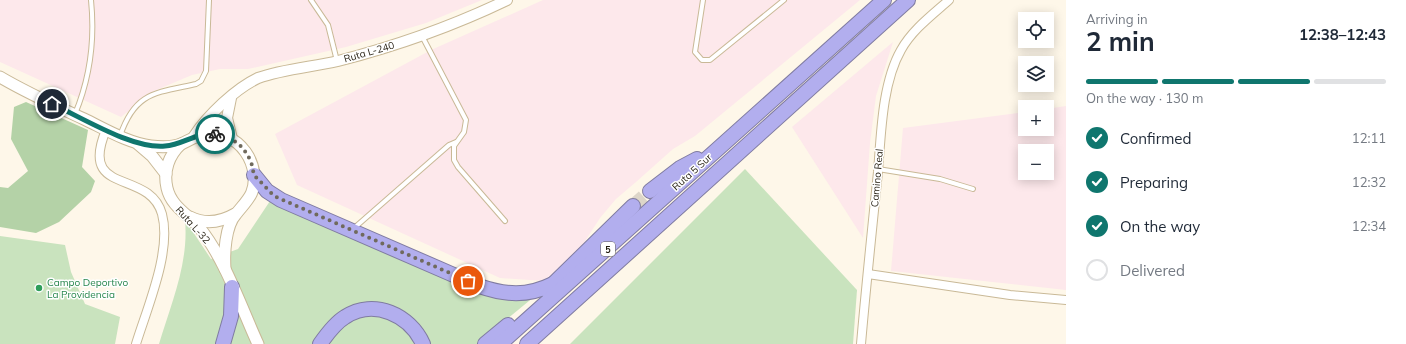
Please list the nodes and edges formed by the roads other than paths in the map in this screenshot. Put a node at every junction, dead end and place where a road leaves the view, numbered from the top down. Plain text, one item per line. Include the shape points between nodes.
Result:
1 (91, 0) edge
2 (209, 0) edge
3 (311, 0) edge
4 (703, 0) edge
5 (784, 0) edge
6 (884, 0) edge
7 (908, 0) edge
8 (949, 0) edge
9 (502, 1) edge
10 (422, 35) junction
11 (337, 61) junction
12 (0, 77) edge
13 (231, 98) junction
14 (75, 115) junction
15 (106, 130) junction
16 (120, 136) junction
17 (194, 136) junction
18 (232, 139) junction
19 (136, 142) junction
20 (456, 142) junction
21 (181, 144) junction
22 (714, 151) junction
23 (878, 169) junction
24 (166, 174) junction
25 (254, 175) junction
26 (972, 189) dead end
27 (650, 191) tunnel mouth
28 (633, 206) tunnel mouth
29 (235, 214) junction
30 (188, 216) junction
31 (505, 221) dead end
32 (351, 231) junction
33 (225, 270) junction
34 (868, 274) junction
35 (553, 284) junction
36 (232, 287) junction
37 (1066, 300) edge
38 (136, 344) edge
39 (223, 344) edge
40 (258, 344) edge
41 (320, 344) edge
42 (423, 344) edge
43 (485, 344) edge
44 (500, 344) edge
45 (527, 344) edge
46 (861, 344) edge

1 - 14 lane via 90,59
2 - 16 lane via 206,72 201,81 145,98 130,112
3 - 11 lane via 328,25
4 - 5 lane via 695,52 702,60 710,60
6 - 22 highway, Ruta 5 Sur / 5
7 - 45 highway, Ruta 5 Sur / 5
8 - 23 street, Camino Real via 912,34 901,50 892,74 882,124
9 - 10 street, Ruta L-240
10 - 11 street, Ruta L-240
10 - 20 lane via 466,120 464,132
11 - 13 street, Ruta L-240 via 264,76 246,84
12 - 14 main road, Ruta L-32
13 - 17 street, Ruta L-240 via 214,112
13 - 18 street via 227,118
14 - 15 main road, Ruta L-32
15 - 16 main road, Ruta L-32
15 - 38 street via 99,148 100,161 104,169 114,179 148,192 157,203 163,219 163,257
16 - 19 main road, Ruta L-32
17 - 18 main road, Ruta L-32 via 213,134
17 - 21 main road, Ruta L-32
18 - 25 main road, Ruta L-32 via 247,154
19 - 21 main road, Ruta L-32 via 159,147
19 - 24 main road, Ruta L-32 via 152,156
20 - 31 lane via 453,151 456,164
20 - 32 lane via 443,150
21 - 24 main road via 170,157
22 - 27 highway via 680,168
22 - 44 highway, Ruta 5 Sur / 5
23 - 26 lane via 940,179
23 - 34 street, Camino Real
24 - 30 main road, Ruta L-32 via 167,189 173,202
25 - 29 main road, Ruta L-32 via 253,188 248,200
25 - 32 highway via 267,191 282,200
28 - 35 highway
29 - 30 main road via 216,222
29 - 33 main road, Ruta L-32 via 226,245
30 - 33 main road, Ruta L-32 via 209,240
32 - 35 highway via 494,291 509,294 528,293
33 - 36 main road, Ruta L-32
34 - 37 street via 1010,295
34 - 46 street, Camino Real
35 - 43 highway
36 - 39 highway via 231,316
36 - 40 main road, Ruta L-32
41 - 42 highway via 344,317 371,309 384,310 402,318 414,329

